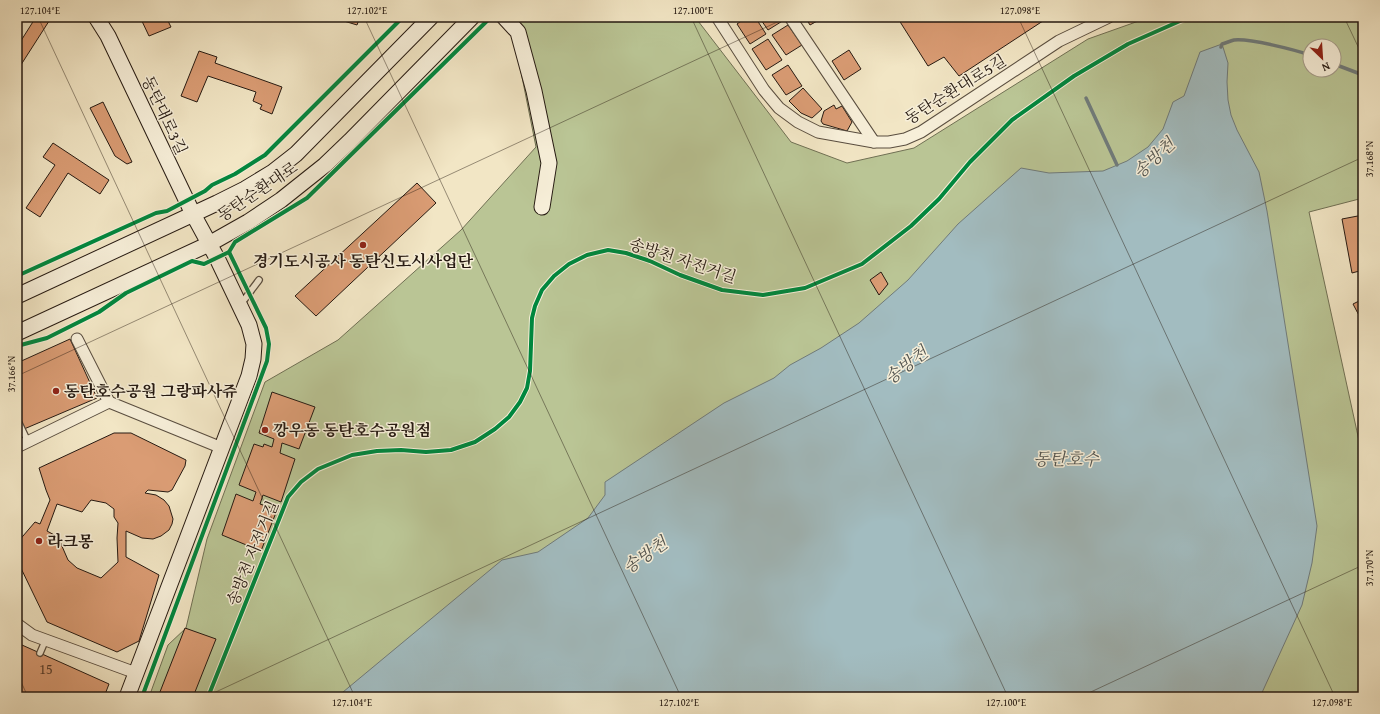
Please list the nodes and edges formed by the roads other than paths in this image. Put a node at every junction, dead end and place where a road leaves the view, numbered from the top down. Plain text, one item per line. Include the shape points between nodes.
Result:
1 (96, 17) edge
2 (431, 17) edge
3 (472, 17) edge
4 (504, 17) edge
5 (717, 17) edge
6 (790, 17) edge
7 (1109, 17) edge
8 (874, 142) junction
9 (542, 207) dead end
10 (193, 214) junction
11 (209, 244) junction
12 (259, 280) dead end
13 (17, 296) edge
14 (240, 306) junction
15 (17, 333) edge
16 (77, 339) dead end
17 (109, 402) junction
18 (17, 420) edge
19 (28, 442) junction
20 (17, 447) edge
21 (222, 448) junction
22 (20, 629) edge
23 (46, 640) junction
24 (40, 653) dead end
25 (136, 673) junction
26 (127, 697) edge

1 - 10 main road, 동탄대로3길 via 108,36
2 - 10 main road, 동탄순환대로 via 296,154 274,172 245,189
3 - 11 main road, 동탄순환대로 via 325,165 281,200
4 - 9 main road via 518,32 549,163
5 - 8 street, 동탄순환대로5길 via 764,90 779,108 818,132
6 - 8 street
7 - 8 street, 동탄순환대로5길 via 1059,41 921,132 905,139
10 - 11 main road, 동탄대로3길
10 - 13 main road, 동탄순환대로
11 - 14 main road, 동탄대로3길
11 - 15 main road, 동탄순환대로
12 - 14 lane
14 - 21 main road, 동탄대로3길 via 254,344 253,359
16 - 17 street
17 - 19 street
17 - 21 street
18 - 19 lane
19 - 20 street
21 - 25 main road, 동탄대로3길
22 - 23 street
23 - 24 lane
23 - 25 street
25 - 26 main road, 동탄대로3길

